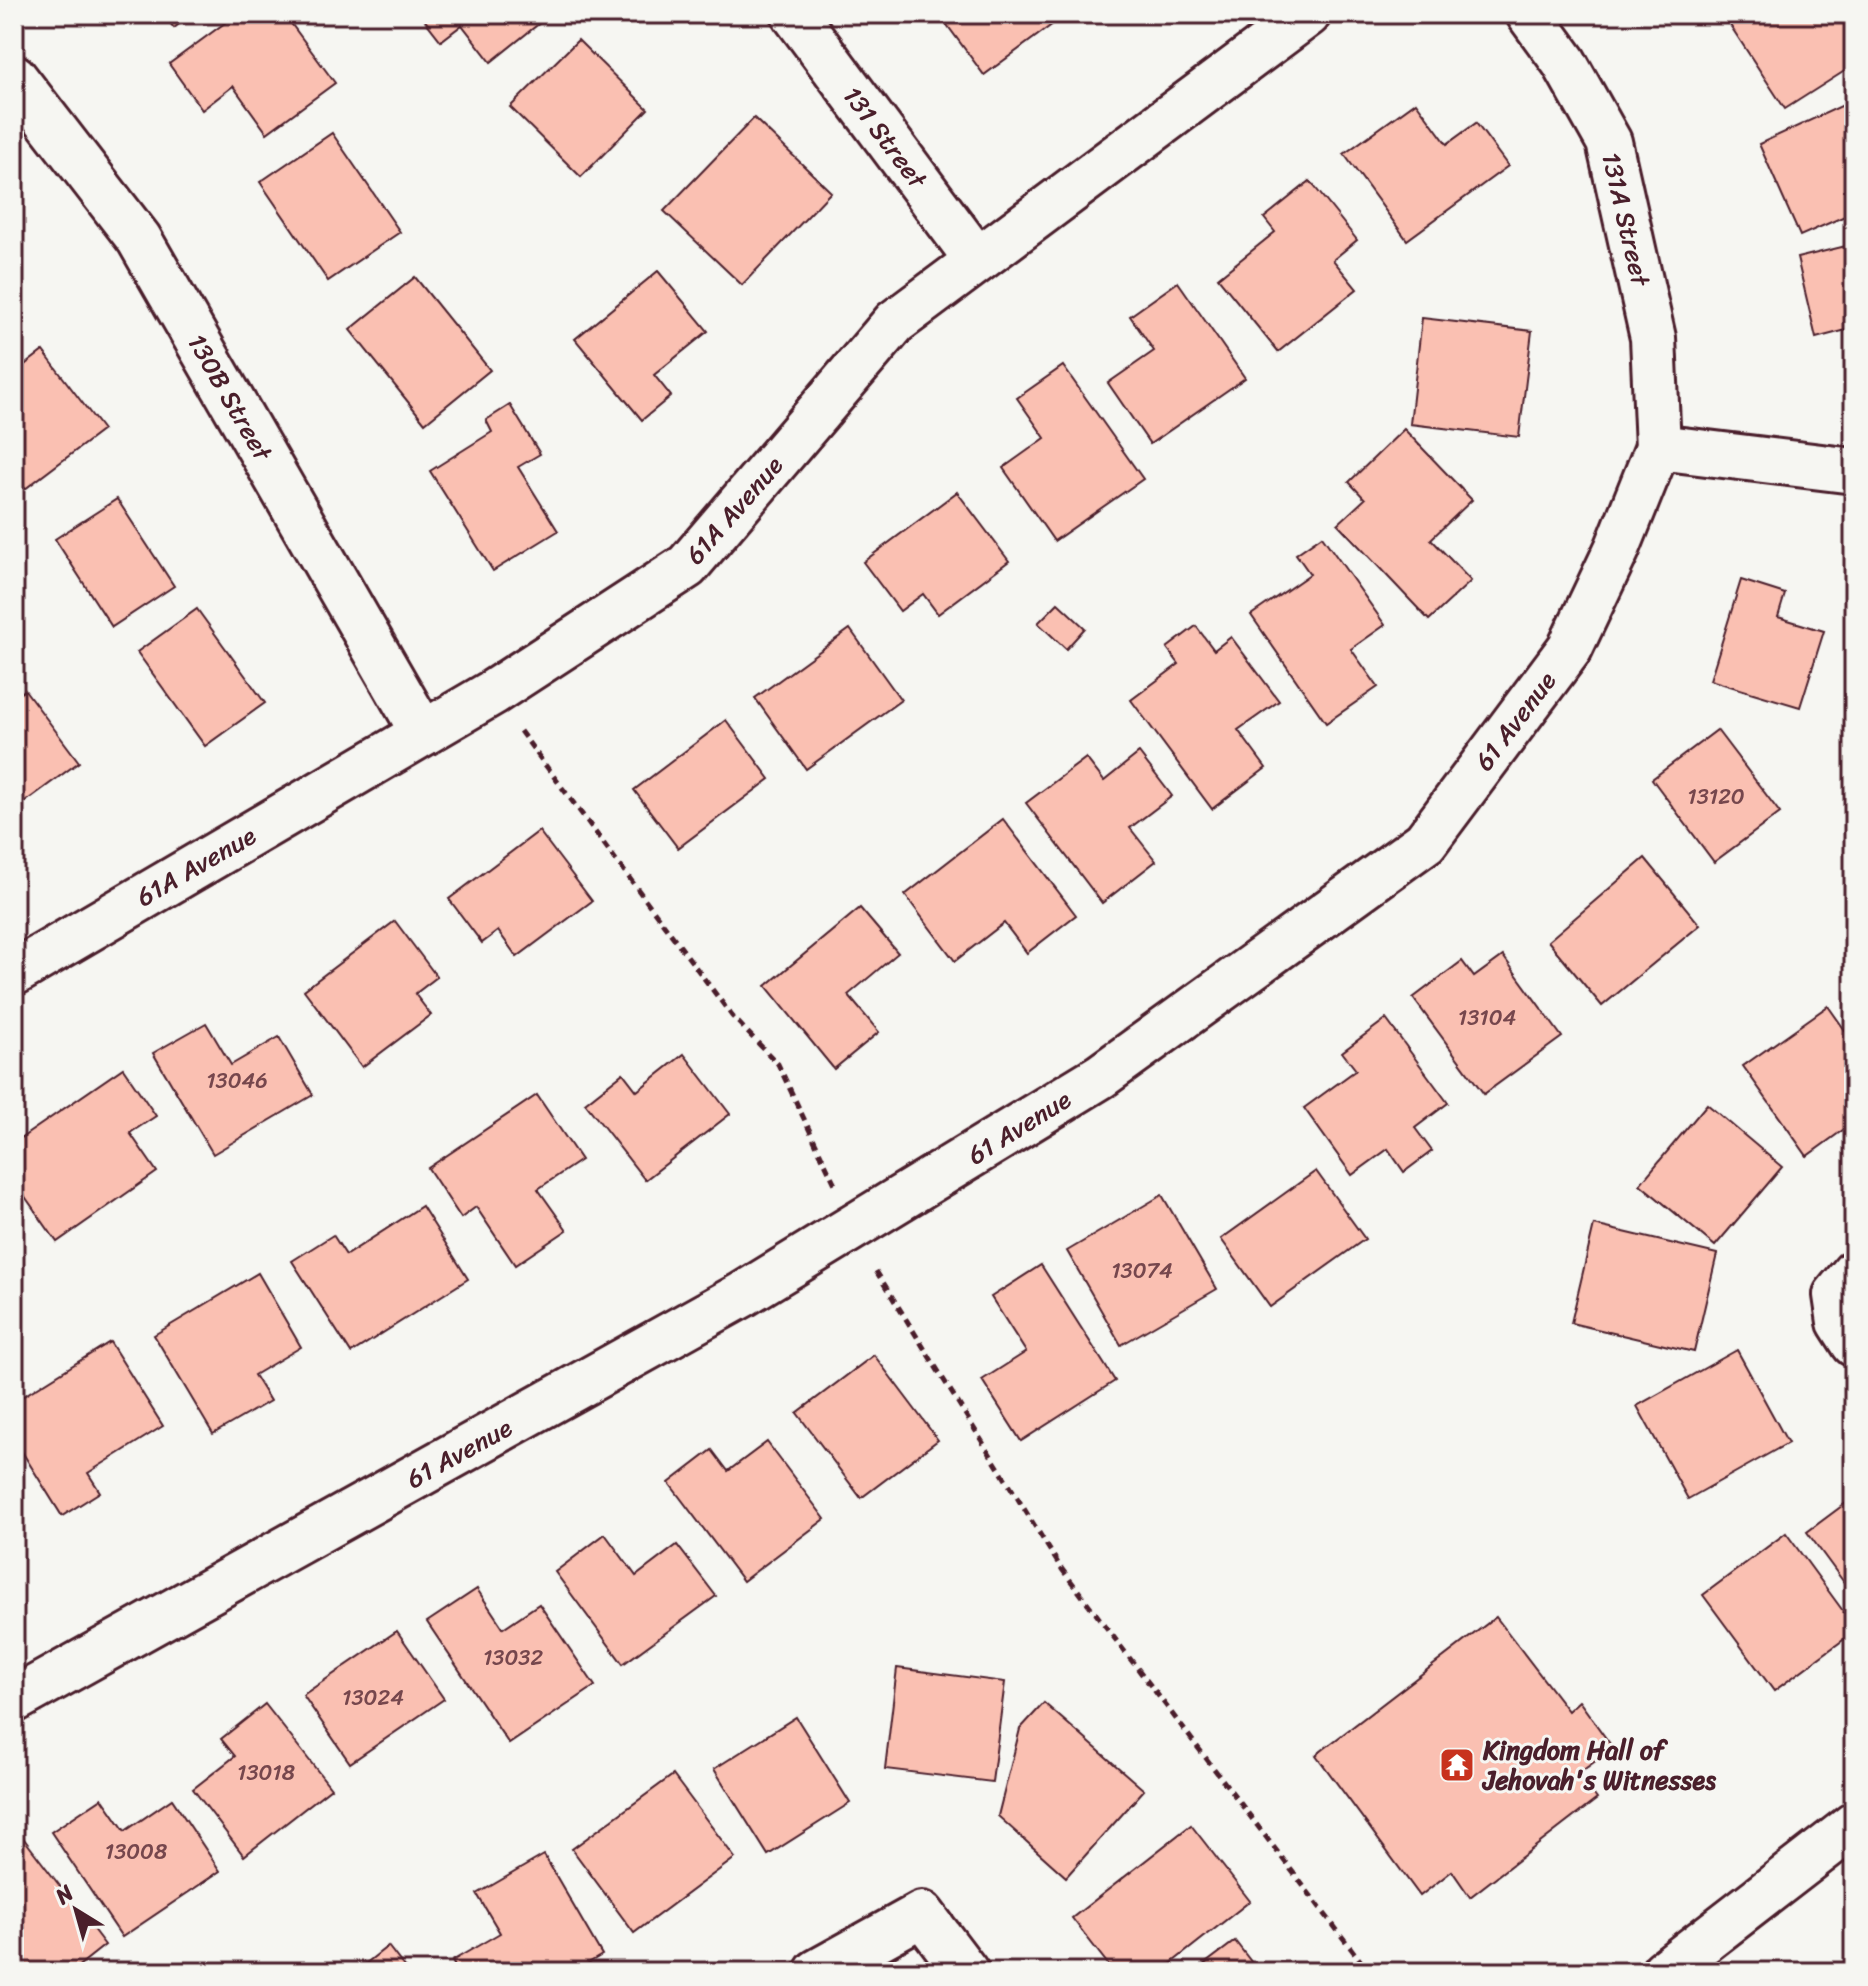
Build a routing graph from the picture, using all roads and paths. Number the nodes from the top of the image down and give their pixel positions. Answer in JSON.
{"nodes":[{"id":1,"x":794,"y":14,"type":"edge"},
{"id":2,"x":1308,"y":14,"type":"edge"},
{"id":3,"x":1529,"y":14,"type":"edge"},
{"id":4,"x":14,"y":77,"type":"edge"},
{"id":5,"x":977,"y":260,"type":"junction"},
{"id":6,"x":1658,"y":447,"type":"junction"},
{"id":7,"x":1854,"y":471,"type":"edge"},
{"id":8,"x":515,"y":724,"type":"dead end"},
{"id":9,"x":423,"y":733,"type":"junction"},
{"id":10,"x":14,"y":973,"type":"edge"},
{"id":11,"x":835,"y":1184,"type":"dead end"},
{"id":12,"x":872,"y":1262,"type":"dead end"},
{"id":13,"x":1854,"y":1273,"type":"edge"},
{"id":14,"x":1854,"y":1344,"type":"edge"},
{"id":15,"x":14,"y":1700,"type":"edge"},
{"id":16,"x":1854,"y":1825,"type":"edge"},
{"id":17,"x":817,"y":1972,"type":"edge"},
{"id":18,"x":966,"y":1972,"type":"edge"},
{"id":19,"x":1369,"y":1972,"type":"edge"},
{"id":20,"x":1664,"y":1972,"type":"edge"}],
"edges":[{"from":1,"to":5,"type":"street","name":"131 Street"},
{"from":2,"to":5,"type":"street","name":"61A Avenue"},
{"from":3,"to":6,"type":"street","name":"131A Street"},
{"from":4,"to":9,"type":"street","name":"130B Street"},
{"from":5,"to":9,"type":"street","name":"61A Avenue"},
{"from":6,"to":7,"type":"street"},
{"from":6,"to":15,"type":"street","name":"61 Avenue"},
{"from":8,"to":11,"type":"path"},
{"from":9,"to":10,"type":"street","name":"61A Avenue"},
{"from":12,"to":19,"type":"path"},
{"from":13,"to":14,"type":"street"},
{"from":16,"to":20,"type":"street"},
{"from":17,"to":18,"type":"street"}]}
